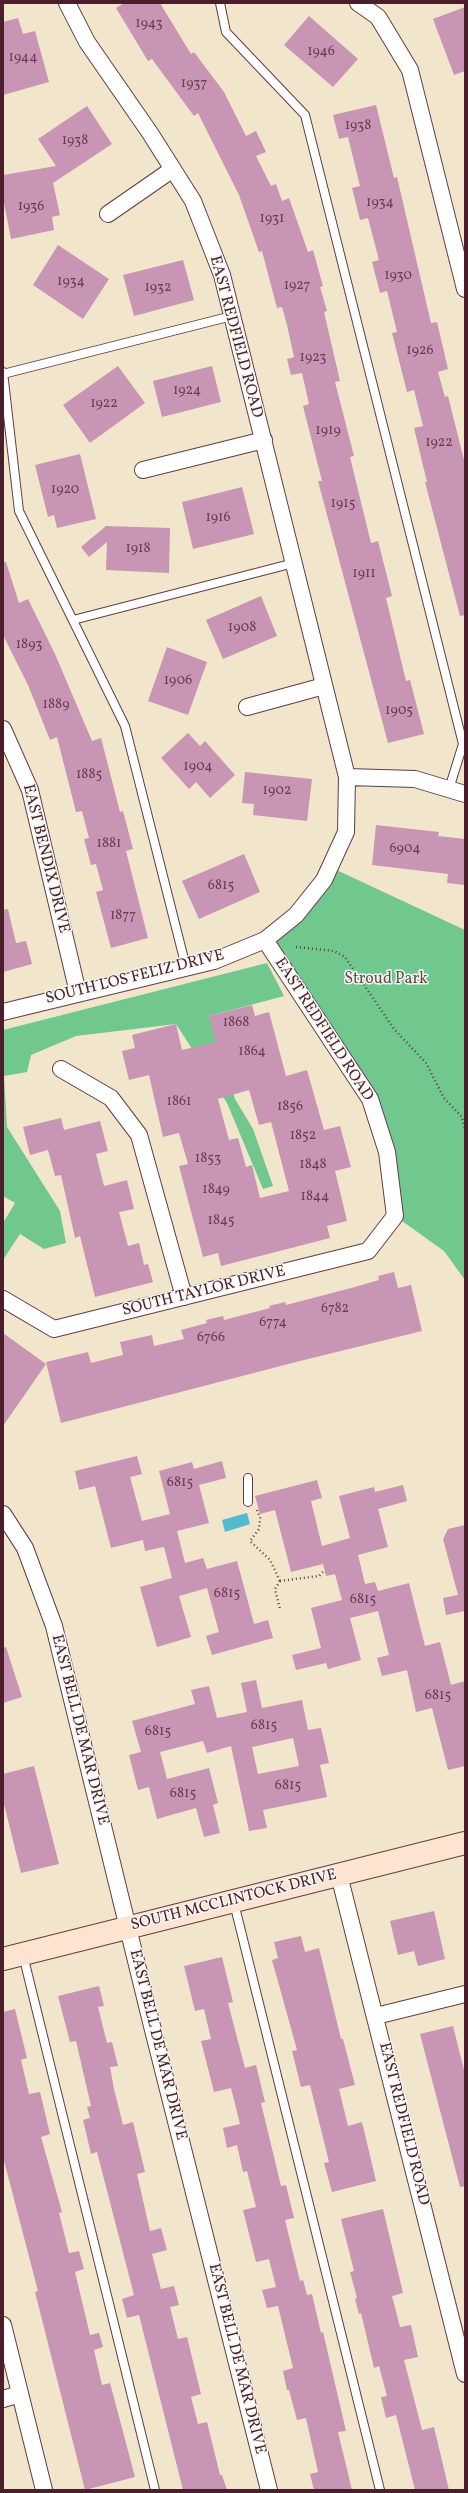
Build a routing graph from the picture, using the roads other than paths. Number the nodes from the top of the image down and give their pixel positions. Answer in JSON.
{"nodes":[{"id":1,"x":67,"y":3,"type":"edge"},
{"id":2,"x":220,"y":3,"type":"edge"},
{"id":3,"x":358,"y":3,"type":"edge"},
{"id":4,"x":173,"y":169,"type":"junction"},
{"id":5,"x":108,"y":214,"type":"dead end"},
{"id":6,"x":465,"y":289,"type":"edge"},
{"id":7,"x":232,"y":316,"type":"junction"},
{"id":8,"x":3,"y":373,"type":"edge"},
{"id":9,"x":264,"y":440,"type":"junction"},
{"id":10,"x":143,"y":470,"type":"dead end"},
{"id":11,"x":294,"y":563,"type":"junction"},
{"id":12,"x":73,"y":620,"type":"junction"},
{"id":13,"x":324,"y":686,"type":"junction"},
{"id":14,"x":247,"y":707,"type":"dead end"},
{"id":15,"x":3,"y":729,"type":"edge"},
{"id":16,"x":347,"y":777,"type":"junction"},
{"id":17,"x":449,"y":789,"type":"junction"},
{"id":18,"x":465,"y":794,"type":"edge"},
{"id":19,"x":264,"y":940,"type":"junction"},
{"id":20,"x":186,"y":967,"type":"junction"},
{"id":21,"x":78,"y":993,"type":"junction"},
{"id":22,"x":3,"y":1012,"type":"edge"},
{"id":23,"x":61,"y":1069,"type":"dead end"},
{"id":24,"x":395,"y":1216,"type":"joint"},
{"id":25,"x":184,"y":1297,"type":"junction"},
{"id":26,"x":3,"y":1299,"type":"edge"},
{"id":27,"x":248,"y":1478,"type":"dead end"},
{"id":28,"x":248,"y":1502,"type":"road end"},
{"id":29,"x":3,"y":1514,"type":"edge"},
{"id":30,"x":465,"y":1843,"type":"edge"},
{"id":31,"x":339,"y":1875,"type":"junction"},
{"id":32,"x":234,"y":1901,"type":"junction"},
{"id":33,"x":127,"y":1928,"type":"junction"},
{"id":34,"x":13,"y":1956,"type":"edge"},
{"id":35,"x":465,"y":1994,"type":"edge"},
{"id":36,"x":376,"y":2016,"type":"junction"},
{"id":37,"x":3,"y":2325,"type":"edge"},
{"id":38,"x":465,"y":2374,"type":"edge"},
{"id":39,"x":20,"y":2394,"type":"junction"},
{"id":40,"x":3,"y":2398,"type":"edge"},
{"id":41,"x":44,"y":2490,"type":"edge"},
{"id":42,"x":155,"y":2490,"type":"edge"},
{"id":43,"x":269,"y":2490,"type":"edge"},
{"id":44,"x":380,"y":2490,"type":"edge"}],
"edges":[{"from":1,"to":4,"type":"street","name":"EAST REDFIELD ROAD"},
{"from":2,"to":17,"type":"lane"},
{"from":3,"to":6,"type":"street"},
{"from":4,"to":5,"type":"street"},
{"from":4,"to":7,"type":"street","name":"EAST REDFIELD ROAD"},
{"from":7,"to":8,"type":"lane"},
{"from":7,"to":9,"type":"street","name":"EAST REDFIELD ROAD"},
{"from":8,"to":12,"type":"lane"},
{"from":9,"to":10,"type":"street","name":"EAST REDFIELD ROAD"},
{"from":9,"to":11,"type":"street","name":"EAST REDFIELD ROAD"},
{"from":11,"to":12,"type":"lane"},
{"from":11,"to":13,"type":"street","name":"EAST REDFIELD ROAD"},
{"from":12,"to":20,"type":"lane"},
{"from":13,"to":14,"type":"street"},
{"from":13,"to":16,"type":"street","name":"EAST REDFIELD ROAD"},
{"from":15,"to":21,"type":"street","name":"EAST BENDIX DRIVE"},
{"from":16,"to":17,"type":"street"},
{"from":16,"to":19,"type":"street","name":"SOUTH LOS FELIZ DRIVE"},
{"from":17,"to":18,"type":"street"},
{"from":19,"to":20,"type":"street","name":"SOUTH LOS FELIZ DRIVE"},
{"from":19,"to":24,"type":"street","name":"EAST REDFIELD ROAD"},
{"from":20,"to":21,"type":"street","name":"SOUTH LOS FELIZ DRIVE"},
{"from":21,"to":22,"type":"street","name":"SOUTH LOS FELIZ DRIVE"},
{"from":23,"to":25,"type":"street"},
{"from":24,"to":25,"type":"street","name":"SOUTH TAYLOR DRIVE"},
{"from":25,"to":26,"type":"street","name":"SOUTH TAYLOR DRIVE"},
{"from":27,"to":28,"type":"lane"},
{"from":29,"to":33,"type":"street","name":"EAST BELL DE MAR DRIVE"},
{"from":30,"to":31,"type":"main road","name":"SOUTH MCCLINTOCK DRIVE"},
{"from":31,"to":32,"type":"main road","name":"SOUTH MCCLINTOCK DRIVE"},
{"from":31,"to":36,"type":"street","name":"EAST REDFIELD ROAD"},
{"from":32,"to":33,"type":"main road","name":"SOUTH MCCLINTOCK DRIVE"},
{"from":32,"to":44,"type":"lane"},
{"from":33,"to":34,"type":"main road","name":"SOUTH MCCLINTOCK DRIVE"},
{"from":33,"to":43,"type":"street","name":"EAST BELL DE MAR DRIVE"},
{"from":34,"to":42,"type":"lane"},
{"from":35,"to":36,"type":"street"},
{"from":36,"to":38,"type":"street","name":"EAST REDFIELD ROAD"},
{"from":37,"to":39,"type":"street"},
{"from":39,"to":40,"type":"street"},
{"from":39,"to":41,"type":"street"}]}
